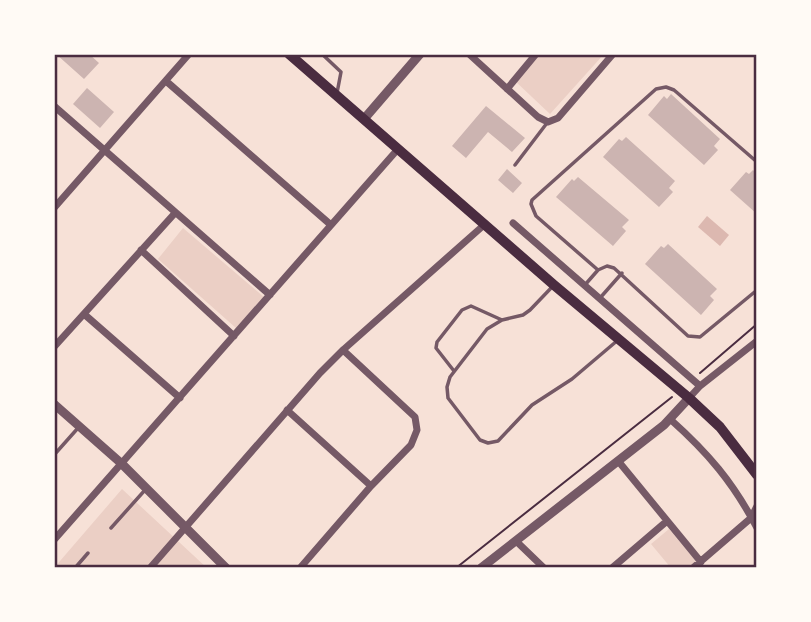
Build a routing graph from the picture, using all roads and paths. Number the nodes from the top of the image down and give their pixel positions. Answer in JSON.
{"nodes":[{"id":1,"x":189,"y":54,"type":"edge"},
{"id":2,"x":289,"y":54,"type":"edge"},
{"id":3,"x":322,"y":54,"type":"edge"},
{"id":4,"x":420,"y":54,"type":"edge"},
{"id":5,"x":468,"y":54,"type":"edge"},
{"id":6,"x":536,"y":54,"type":"edge"},
{"id":7,"x":613,"y":54,"type":"edge"},
{"id":8,"x":166,"y":81,"type":"junction"},
{"id":9,"x":507,"y":89,"type":"junction"},
{"id":10,"x":337,"y":95,"type":"junction"},
{"id":11,"x":54,"y":106,"type":"edge"},
{"id":12,"x":364,"y":119,"type":"junction"},
{"id":13,"x":548,"y":122,"type":"junction"},
{"id":14,"x":398,"y":149,"type":"junction"},
{"id":15,"x":105,"y":151,"type":"junction"},
{"id":16,"x":757,"y":162,"type":"edge"},
{"id":17,"x":515,"y":165,"type":"dead end"},
{"id":18,"x":54,"y":208,"type":"edge"},
{"id":19,"x":175,"y":213,"type":"junction"},
{"id":20,"x":513,"y":223,"type":"dead end"},
{"id":21,"x":331,"y":225,"type":"junction"},
{"id":22,"x":484,"y":225,"type":"junction"},
{"id":23,"x":141,"y":250,"type":"junction"},
{"id":24,"x":598,"y":270,"type":"junction"},
{"id":25,"x":622,"y":273,"type":"junction"},
{"id":26,"x":554,"y":285,"type":"junction"},
{"id":27,"x":584,"y":286,"type":"junction"},
{"id":28,"x":757,"y":290,"type":"edge"},
{"id":29,"x":270,"y":295,"type":"junction"},
{"id":30,"x":599,"y":299,"type":"junction"},
{"id":31,"x":573,"y":300,"type":"junction"},
{"id":32,"x":588,"y":313,"type":"junction"},
{"id":33,"x":84,"y":314,"type":"junction"},
{"id":34,"x":502,"y":320,"type":"junction"},
{"id":35,"x":757,"y":324,"type":"edge"},
{"id":36,"x":234,"y":336,"type":"junction"},
{"id":37,"x":618,"y":339,"type":"junction"},
{"id":38,"x":757,"y":341,"type":"edge"},
{"id":39,"x":54,"y":347,"type":"edge"},
{"id":40,"x":343,"y":350,"type":"junction"},
{"id":41,"x":454,"y":372,"type":"junction"},
{"id":42,"x":693,"y":380,"type":"junction"},
{"id":43,"x":700,"y":386,"type":"junction"},
{"id":44,"x":684,"y":395,"type":"junction"},
{"id":45,"x":180,"y":398,"type":"junction"},
{"id":46,"x":54,"y":404,"type":"edge"},
{"id":47,"x":287,"y":410,"type":"junction"},
{"id":48,"x":670,"y":419,"type":"junction"},
{"id":49,"x":79,"y":426,"type":"junction"},
{"id":50,"x":54,"y":456,"type":"edge"},
{"id":51,"x":619,"y":462,"type":"junction"},
{"id":52,"x":122,"y":464,"type":"junction"},
{"id":53,"x":757,"y":475,"type":"edge"},
{"id":54,"x":371,"y":486,"type":"junction"},
{"id":55,"x":146,"y":488,"type":"junction"},
{"id":56,"x":757,"y":506,"type":"edge"},
{"id":57,"x":751,"y":518,"type":"junction"},
{"id":58,"x":667,"y":521,"type":"junction"},
{"id":59,"x":111,"y":528,"type":"dead end"},
{"id":60,"x":184,"y":528,"type":"junction"},
{"id":61,"x":757,"y":528,"type":"edge"},
{"id":62,"x":54,"y":540,"type":"edge"},
{"id":63,"x":516,"y":541,"type":"junction"},
{"id":64,"x":88,"y":553,"type":"dead end"},
{"id":65,"x":701,"y":562,"type":"junction"},
{"id":66,"x":75,"y":568,"type":"edge"},
{"id":67,"x":150,"y":568,"type":"edge"},
{"id":68,"x":226,"y":568,"type":"edge"},
{"id":69,"x":300,"y":568,"type":"edge"},
{"id":70,"x":456,"y":568,"type":"edge"},
{"id":71,"x":481,"y":568,"type":"edge"},
{"id":72,"x":544,"y":568,"type":"edge"},
{"id":73,"x":611,"y":568,"type":"edge"},
{"id":74,"x":693,"y":568,"type":"edge"}],
"edges":[{"from":1,"to":8,"type":"street"},
{"from":2,"to":10,"type":"main road"},
{"from":3,"to":10,"type":"lane"},
{"from":4,"to":12,"type":"street"},
{"from":5,"to":9,"type":"street"},
{"from":6,"to":9,"type":"street"},
{"from":7,"to":13,"type":"street"},
{"from":8,"to":15,"type":"street"},
{"from":8,"to":21,"type":"street"},
{"from":9,"to":13,"type":"street"},
{"from":10,"to":12,"type":"main road"},
{"from":11,"to":15,"type":"street"},
{"from":12,"to":14,"type":"main road"},
{"from":13,"to":17,"type":"lane"},
{"from":14,"to":21,"type":"street"},
{"from":14,"to":22,"type":"main road"},
{"from":15,"to":18,"type":"street"},
{"from":15,"to":19,"type":"street"},
{"from":16,"to":24,"type":"lane"},
{"from":19,"to":23,"type":"street"},
{"from":19,"to":29,"type":"street"},
{"from":20,"to":27,"type":"street"},
{"from":21,"to":29,"type":"street"},
{"from":22,"to":26,"type":"main road"},
{"from":22,"to":40,"type":"street"},
{"from":23,"to":33,"type":"street"},
{"from":23,"to":36,"type":"street"},
{"from":24,"to":25,"type":"lane"},
{"from":24,"to":27,"type":"lane"},
{"from":25,"to":28,"type":"lane"},
{"from":25,"to":30,"type":"lane"},
{"from":26,"to":31,"type":"main road"},
{"from":26,"to":34,"type":"lane"},
{"from":27,"to":30,"type":"street"},
{"from":27,"to":31,"type":"street"},
{"from":29,"to":36,"type":"street"},
{"from":30,"to":32,"type":"street"},
{"from":30,"to":42,"type":"street"},
{"from":31,"to":32,"type":"main road"},
{"from":32,"to":37,"type":"main road"},
{"from":33,"to":39,"type":"street"},
{"from":33,"to":45,"type":"street"},
{"from":34,"to":41,"type":"lane"},
{"from":34,"to":41,"type":"lane"},
{"from":35,"to":42,"type":"path"},
{"from":36,"to":45,"type":"street"},
{"from":37,"to":41,"type":"lane"},
{"from":37,"to":44,"type":"main road"},
{"from":38,"to":43,"type":"street"},
{"from":40,"to":47,"type":"street"},
{"from":40,"to":54,"type":"street"},
{"from":42,"to":43,"type":"street"},
{"from":43,"to":44,"type":"street"},
{"from":44,"to":48,"type":"street"},
{"from":44,"to":53,"type":"main road"},
{"from":44,"to":70,"type":"path"},
{"from":45,"to":52,"type":"street"},
{"from":46,"to":49,"type":"street"},
{"from":47,"to":54,"type":"street"},
{"from":47,"to":60,"type":"street"},
{"from":48,"to":51,"type":"street"},
{"from":48,"to":57,"type":"street"},
{"from":49,"to":50,"type":"lane"},
{"from":49,"to":52,"type":"street"},
{"from":51,"to":58,"type":"street"},
{"from":51,"to":63,"type":"street"},
{"from":52,"to":55,"type":"street"},
{"from":52,"to":62,"type":"street"},
{"from":54,"to":69,"type":"street"},
{"from":55,"to":59,"type":"lane"},
{"from":55,"to":60,"type":"street"},
{"from":56,"to":57,"type":"street"},
{"from":57,"to":61,"type":"street"},
{"from":57,"to":65,"type":"street"},
{"from":58,"to":65,"type":"street"},
{"from":58,"to":73,"type":"street"},
{"from":60,"to":67,"type":"street"},
{"from":60,"to":68,"type":"street"},
{"from":63,"to":71,"type":"street"},
{"from":63,"to":72,"type":"street"},
{"from":64,"to":66,"type":"lane"},
{"from":65,"to":74,"type":"street"}]}
